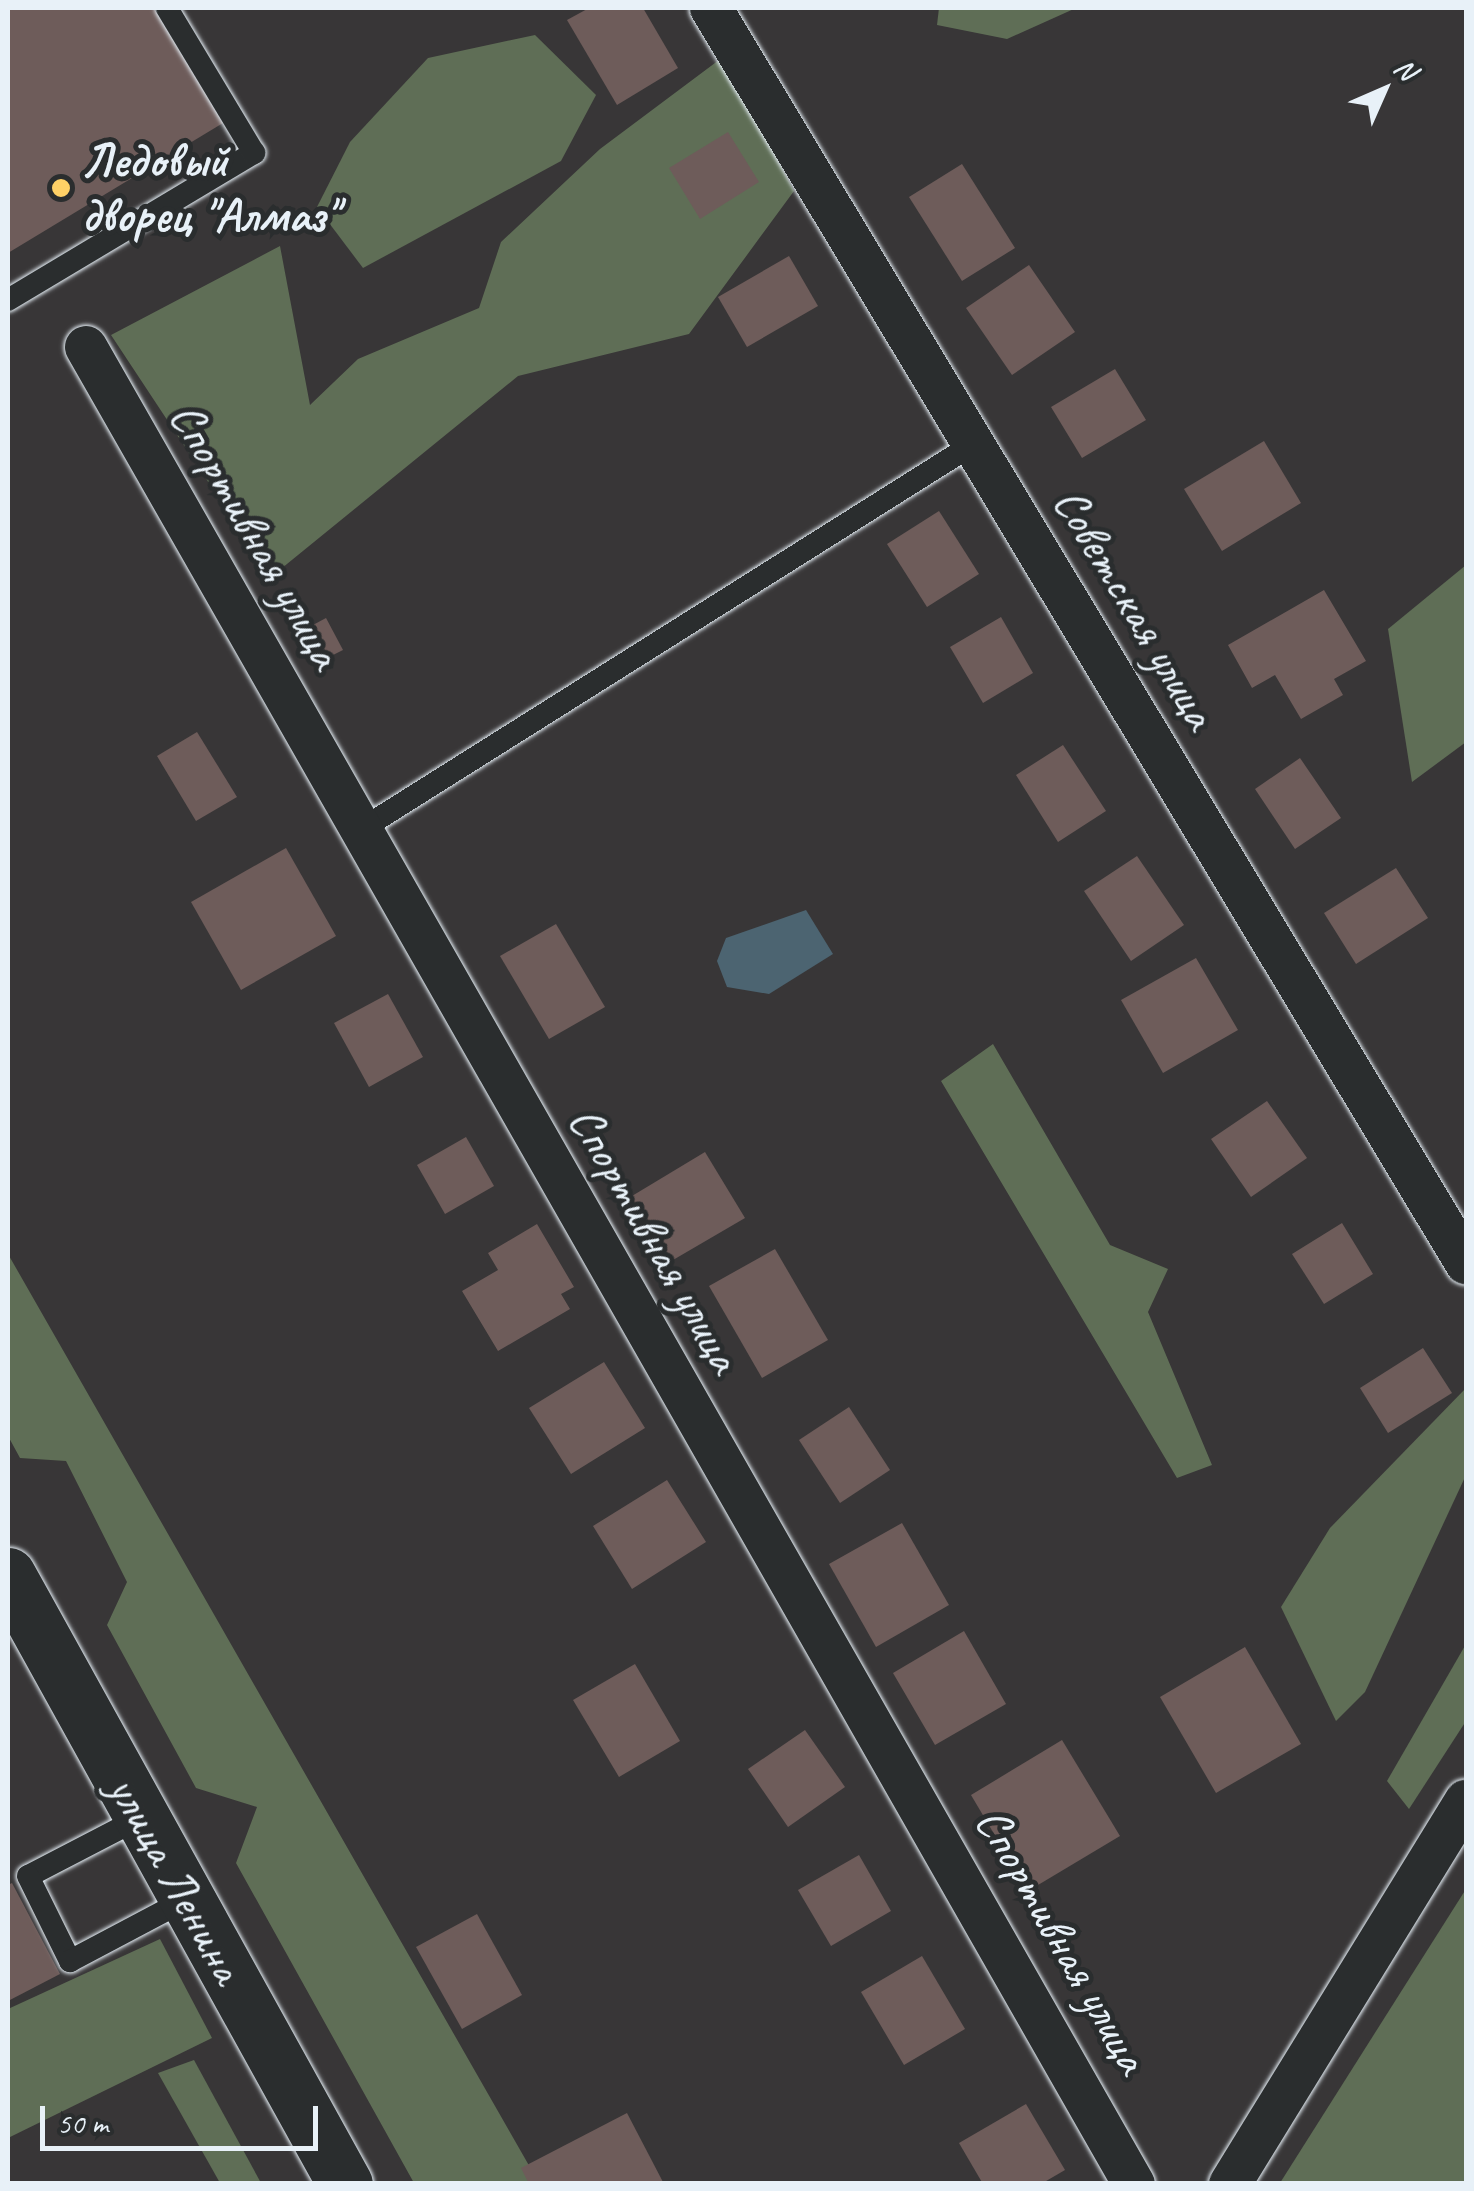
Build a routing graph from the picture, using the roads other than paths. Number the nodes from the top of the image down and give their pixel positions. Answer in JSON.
{"nodes":[{"id":1,"x":167,"y":8,"type":"edge"},
{"id":2,"x":711,"y":8,"type":"edge"},
{"id":3,"x":8,"y":300,"type":"edge"},
{"id":4,"x":86,"y":347,"type":"dead end"},
{"id":5,"x":976,"y":443,"type":"junction"},
{"id":6,"x":365,"y":826,"type":"junction"},
{"id":7,"x":1466,"y":1263,"type":"edge"},
{"id":8,"x":8,"y":1575,"type":"edge"},
{"id":9,"x":1466,"y":1801,"type":"edge"},
{"id":10,"x":142,"y":1817,"type":"junction"},
{"id":11,"x":188,"y":1900,"type":"junction"},
{"id":12,"x":345,"y":2184,"type":"edge"},
{"id":13,"x":1134,"y":2184,"type":"edge"},
{"id":14,"x":1230,"y":2184,"type":"edge"}],
"edges":[{"from":1,"to":3,"type":"lane"},
{"from":2,"to":5,"type":"street","name":"Советская улица"},
{"from":4,"to":6,"type":"street","name":"Спортивная улица"},
{"from":5,"to":6,"type":"lane"},
{"from":5,"to":7,"type":"street","name":"Советская улица"},
{"from":6,"to":13,"type":"street","name":"Спортивная улица"},
{"from":8,"to":10,"type":"street","name":"улица Ленина"},
{"from":9,"to":14,"type":"street"},
{"from":10,"to":11,"type":"street","name":"улица Ленина"},
{"from":10,"to":11,"type":"lane"},
{"from":11,"to":12,"type":"street","name":"улица Ленина"}]}
